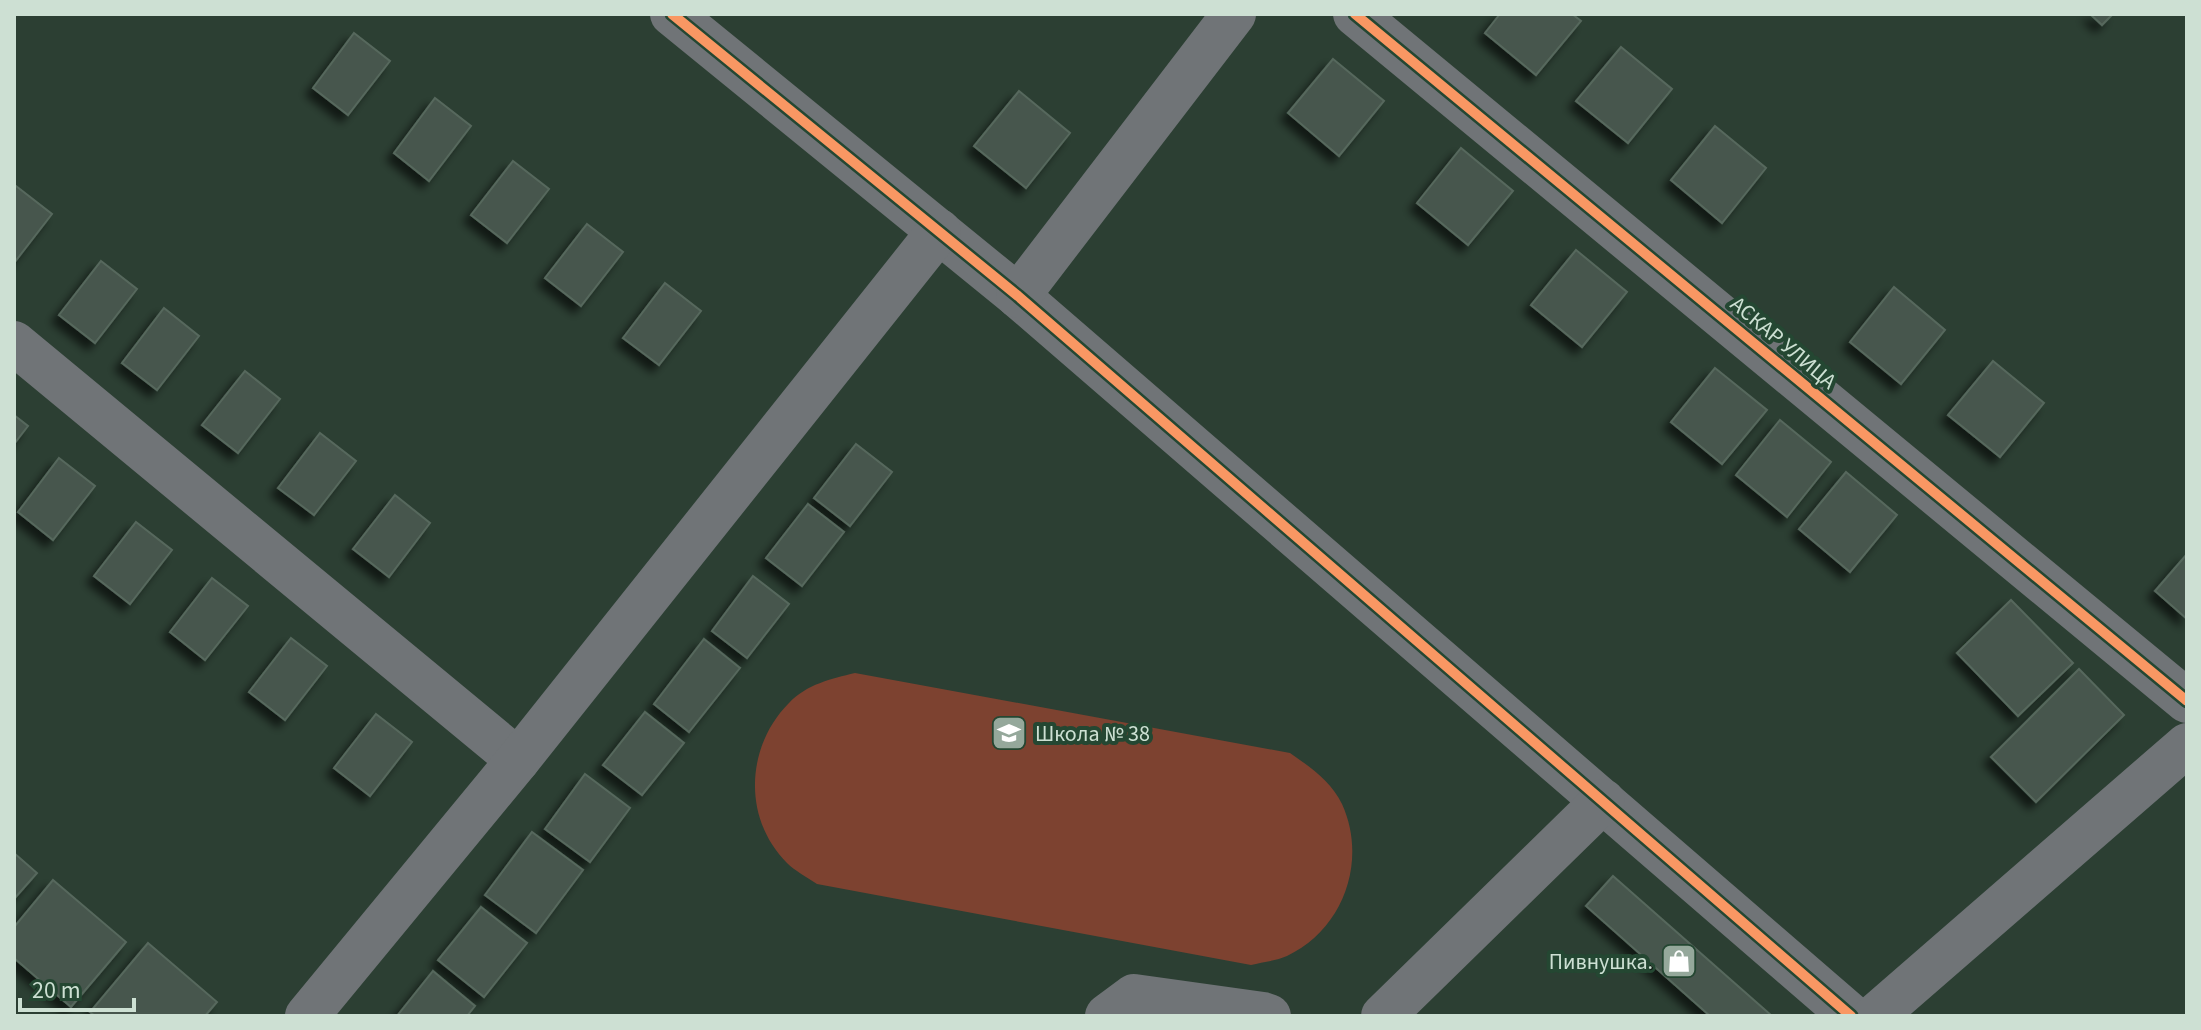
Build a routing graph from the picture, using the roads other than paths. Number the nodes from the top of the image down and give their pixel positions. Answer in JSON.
{"nodes":[{"id":1,"x":672,"y":14,"type":"edge"},
{"id":2,"x":1234,"y":14,"type":"edge"},
{"id":3,"x":1355,"y":14,"type":"edge"},
{"id":4,"x":939,"y":231,"type":"junction"},
{"id":5,"x":1018,"y":296,"type":"junction"},
{"id":6,"x":14,"y":343,"type":"edge"},
{"id":7,"x":2187,"y":701,"type":"edge"},
{"id":8,"x":2187,"y":745,"type":"edge"},
{"id":9,"x":518,"y":760,"type":"junction"},
{"id":10,"x":1603,"y":801,"type":"junction"},
{"id":11,"x":307,"y":1016,"type":"edge"},
{"id":12,"x":1107,"y":1016,"type":"edge"},
{"id":13,"x":1269,"y":1016,"type":"edge"},
{"id":14,"x":1383,"y":1016,"type":"edge"},
{"id":15,"x":1851,"y":1016,"type":"edge"},
{"id":16,"x":1875,"y":1016,"type":"edge"}],
"edges":[{"from":1,"to":4,"type":"street"},
{"from":2,"to":5,"type":"street"},
{"from":3,"to":7,"type":"street","name":"АСКАР УЛИЦА"},
{"from":4,"to":5,"type":"street"},
{"from":4,"to":9,"type":"street"},
{"from":5,"to":10,"type":"street"},
{"from":6,"to":9,"type":"street"},
{"from":8,"to":16,"type":"street"},
{"from":9,"to":11,"type":"street"},
{"from":10,"to":14,"type":"street"},
{"from":10,"to":15,"type":"street"},
{"from":12,"to":13,"type":"street"}]}
